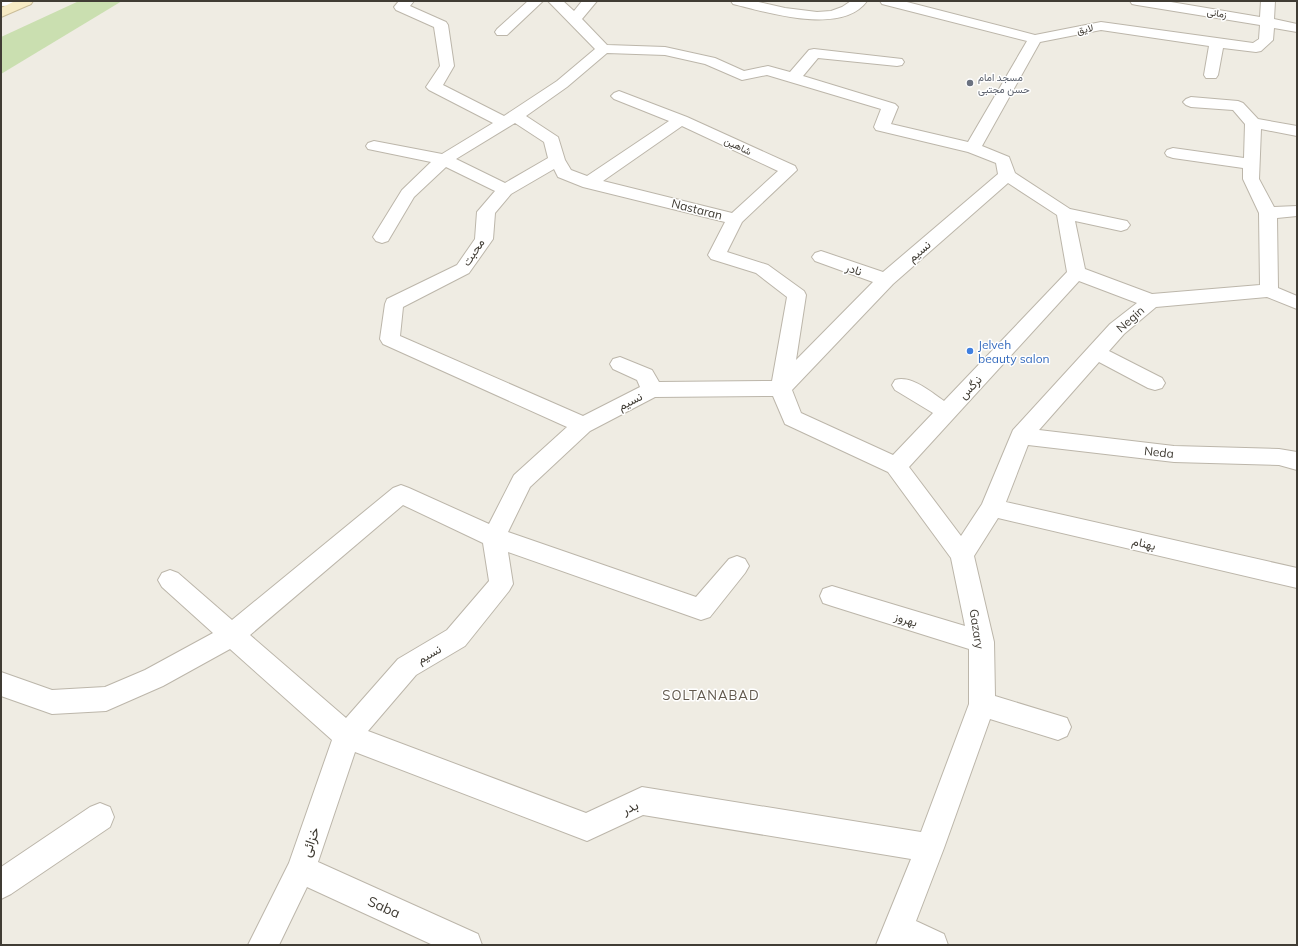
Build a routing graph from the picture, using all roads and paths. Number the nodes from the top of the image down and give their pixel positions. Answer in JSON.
{"nodes":[{"id":1,"x":25,"y":1,"type":"edge"},
{"id":2,"x":407,"y":1,"type":"edge"},
{"id":3,"x":536,"y":1,"type":"edge"},
{"id":4,"x":555,"y":1,"type":"edge"},
{"id":5,"x":590,"y":1,"type":"edge"},
{"id":6,"x":738,"y":1,"type":"edge"},
{"id":7,"x":860,"y":1,"type":"edge"},
{"id":8,"x":887,"y":1,"type":"edge"},
{"id":9,"x":944,"y":1,"type":"edge"},
{"id":10,"x":1136,"y":1,"type":"edge"},
{"id":11,"x":1268,"y":1,"type":"edge"},
{"id":12,"x":1,"y":2,"type":"edge"},
{"id":13,"x":921,"y":11,"type":"junction"},
{"id":14,"x":1,"y":13,"type":"edge"},
{"id":15,"x":575,"y":19,"type":"junction"},
{"id":16,"x":1268,"y":23,"type":"junction"},
{"id":17,"x":1297,"y":28,"type":"edge"},
{"id":18,"x":502,"y":32,"type":"dead end"},
{"id":19,"x":1035,"y":39,"type":"junction"},
{"id":20,"x":1217,"y":44,"type":"junction"},
{"id":21,"x":603,"y":49,"type":"junction"},
{"id":22,"x":897,"y":62,"type":"dead end"},
{"id":23,"x":1211,"y":75,"type":"dead end"},
{"id":24,"x":793,"y":78,"type":"junction"},
{"id":25,"x":619,"y":96,"type":"dead end"},
{"id":26,"x":1190,"y":102,"type":"dead end"},
{"id":27,"x":510,"y":119,"type":"junction"},
{"id":28,"x":680,"y":120,"type":"junction"},
{"id":29,"x":1253,"y":123,"type":"junction"},
{"id":30,"x":1297,"y":131,"type":"edge"},
{"id":31,"x":374,"y":146,"type":"dead end"},
{"id":32,"x":973,"y":148,"type":"junction"},
{"id":33,"x":1173,"y":153,"type":"dead end"},
{"id":34,"x":445,"y":160,"type":"junction"},
{"id":35,"x":556,"y":160,"type":"junction"},
{"id":36,"x":1251,"y":164,"type":"junction"},
{"id":37,"x":1005,"y":168,"type":"junction"},
{"id":38,"x":589,"y":183,"type":"junction"},
{"id":39,"x":505,"y":190,"type":"junction"},
{"id":40,"x":1297,"y":211,"type":"edge"},
{"id":41,"x":1065,"y":213,"type":"junction"},
{"id":42,"x":1268,"y":213,"type":"junction"},
{"id":43,"x":735,"y":219,"type":"junction"},
{"id":44,"x":1121,"y":225,"type":"dead end"},
{"id":45,"x":382,"y":237,"type":"dead end"},
{"id":46,"x":821,"y":257,"type":"dead end"},
{"id":47,"x":1076,"y":273,"type":"junction"},
{"id":48,"x":886,"y":280,"type":"junction"},
{"id":49,"x":1269,"y":291,"type":"junction"},
{"id":50,"x":1151,"y":301,"type":"junction"},
{"id":51,"x":1297,"y":303,"type":"edge"},
{"id":52,"x":1097,"y":353,"type":"junction"},
{"id":53,"x":620,"y":364,"type":"dead end"},
{"id":54,"x":1155,"y":383,"type":"dead end"},
{"id":55,"x":902,"y":385,"type":"dead end"},
{"id":56,"x":781,"y":388,"type":"junction"},
{"id":57,"x":652,"y":390,"type":"junction"},
{"id":58,"x":946,"y":412,"type":"junction"},
{"id":59,"x":583,"y":425,"type":"junction"},
{"id":60,"x":1021,"y":436,"type":"junction"},
{"id":61,"x":1297,"y":461,"type":"edge"},
{"id":62,"x":896,"y":466,"type":"junction"},
{"id":63,"x":992,"y":508,"type":"junction"},
{"id":64,"x":494,"y":537,"type":"junction"},
{"id":65,"x":962,"y":555,"type":"junction"},
{"id":66,"x":737,"y":566,"type":"dead end"},
{"id":67,"x":1297,"y":578,"type":"edge"},
{"id":68,"x":170,"y":580,"type":"dead end"},
{"id":69,"x":832,"y":596,"type":"dead end"},
{"id":70,"x":232,"y":635,"type":"junction"},
{"id":71,"x":981,"y":642,"type":"junction"},
{"id":72,"x":1,"y":684,"type":"edge"},
{"id":73,"x":982,"y":704,"type":"junction"},
{"id":74,"x":1058,"y":727,"type":"dead end"},
{"id":75,"x":347,"y":736,"type":"junction"},
{"id":76,"x":100,"y":817,"type":"dead end"},
{"id":77,"x":930,"y":848,"type":"junction"},
{"id":78,"x":301,"y":869,"type":"junction"},
{"id":79,"x":1,"y":884,"type":"edge"},
{"id":80,"x":894,"y":936,"type":"edge"},
{"id":81,"x":263,"y":945,"type":"edge"},
{"id":82,"x":467,"y":945,"type":"edge"},
{"id":83,"x":933,"y":945,"type":"edge"}],
"edges":[{"from":1,"to":12,"type":"street"},
{"from":1,"to":14,"type":"main road"},
{"from":2,"to":27,"type":"street","name":"Nastaran"},
{"from":3,"to":18,"type":"street"},
{"from":4,"to":15,"type":"street"},
{"from":5,"to":15,"type":"street"},
{"from":6,"to":7,"type":"street"},
{"from":8,"to":13,"type":"street","name":"لایق"},
{"from":9,"to":13,"type":"street"},
{"from":10,"to":16,"type":"street","name":"زمانی"},
{"from":11,"to":16,"type":"street","name":"لایق"},
{"from":13,"to":19,"type":"street","name":"لایق"},
{"from":15,"to":21,"type":"street"},
{"from":16,"to":17,"type":"street","name":"زمانی"},
{"from":16,"to":20,"type":"street","name":"لایق"},
{"from":19,"to":20,"type":"street","name":"لایق"},
{"from":19,"to":32,"type":"street"},
{"from":20,"to":23,"type":"street"},
{"from":21,"to":24,"type":"street"},
{"from":21,"to":27,"type":"street"},
{"from":22,"to":24,"type":"street"},
{"from":24,"to":32,"type":"street"},
{"from":25,"to":28,"type":"street","name":"شاهین"},
{"from":26,"to":29,"type":"street"},
{"from":27,"to":34,"type":"street"},
{"from":27,"to":35,"type":"street","name":"Nastaran"},
{"from":28,"to":38,"type":"street"},
{"from":28,"to":43,"type":"street","name":"شاهین"},
{"from":29,"to":30,"type":"street"},
{"from":29,"to":36,"type":"street"},
{"from":31,"to":34,"type":"street"},
{"from":32,"to":37,"type":"street"},
{"from":33,"to":36,"type":"street"},
{"from":34,"to":39,"type":"street"},
{"from":34,"to":45,"type":"street"},
{"from":35,"to":38,"type":"street","name":"Nastaran"},
{"from":35,"to":39,"type":"street","name":"محبت"},
{"from":36,"to":42,"type":"street"},
{"from":37,"to":41,"type":"street"},
{"from":37,"to":48,"type":"street","name":"نسیم"},
{"from":38,"to":43,"type":"street","name":"Nastaran"},
{"from":39,"to":59,"type":"street","name":"محبت"},
{"from":40,"to":42,"type":"street"},
{"from":41,"to":44,"type":"street"},
{"from":41,"to":47,"type":"street"},
{"from":42,"to":49,"type":"street"},
{"from":43,"to":56,"type":"street","name":"Nastaran"},
{"from":46,"to":48,"type":"street","name":"نادر"},
{"from":47,"to":50,"type":"street"},
{"from":47,"to":58,"type":"street","name":"نرگس"},
{"from":48,"to":56,"type":"street","name":"نسیم"},
{"from":49,"to":50,"type":"street","name":"Negin"},
{"from":49,"to":51,"type":"street"},
{"from":50,"to":52,"type":"street","name":"Negin"},
{"from":52,"to":54,"type":"street"},
{"from":52,"to":60,"type":"street","name":"Negin"},
{"from":53,"to":57,"type":"street"},
{"from":55,"to":58,"type":"street"},
{"from":56,"to":57,"type":"street","name":"نسیم"},
{"from":56,"to":62,"type":"street","name":"Gazary"},
{"from":57,"to":59,"type":"street","name":"نسیم"},
{"from":58,"to":62,"type":"street","name":"نرگس"},
{"from":59,"to":64,"type":"street","name":"نسیم"},
{"from":60,"to":61,"type":"street","name":"Neda"},
{"from":60,"to":63,"type":"street","name":"Negin"},
{"from":62,"to":65,"type":"street","name":"Gazary"},
{"from":63,"to":65,"type":"street","name":"Negin"},
{"from":63,"to":67,"type":"street","name":"بهنام"},
{"from":64,"to":66,"type":"street"},
{"from":64,"to":70,"type":"street"},
{"from":64,"to":75,"type":"street","name":"نسیم"},
{"from":65,"to":71,"type":"street","name":"Gazary"},
{"from":68,"to":70,"type":"street"},
{"from":69,"to":71,"type":"street","name":"بهروز"},
{"from":70,"to":72,"type":"street"},
{"from":70,"to":75,"type":"street"},
{"from":71,"to":73,"type":"street","name":"Gazary"},
{"from":73,"to":74,"type":"street"},
{"from":73,"to":77,"type":"street","name":"Gazary"},
{"from":75,"to":77,"type":"street","name":"بدر"},
{"from":75,"to":78,"type":"street","name":"خزائی"},
{"from":76,"to":79,"type":"street"},
{"from":77,"to":80,"type":"street","name":"Gazary"},
{"from":78,"to":81,"type":"street","name":"خزائی"},
{"from":78,"to":82,"type":"street","name":"Saba"},
{"from":80,"to":83,"type":"street"}]}
